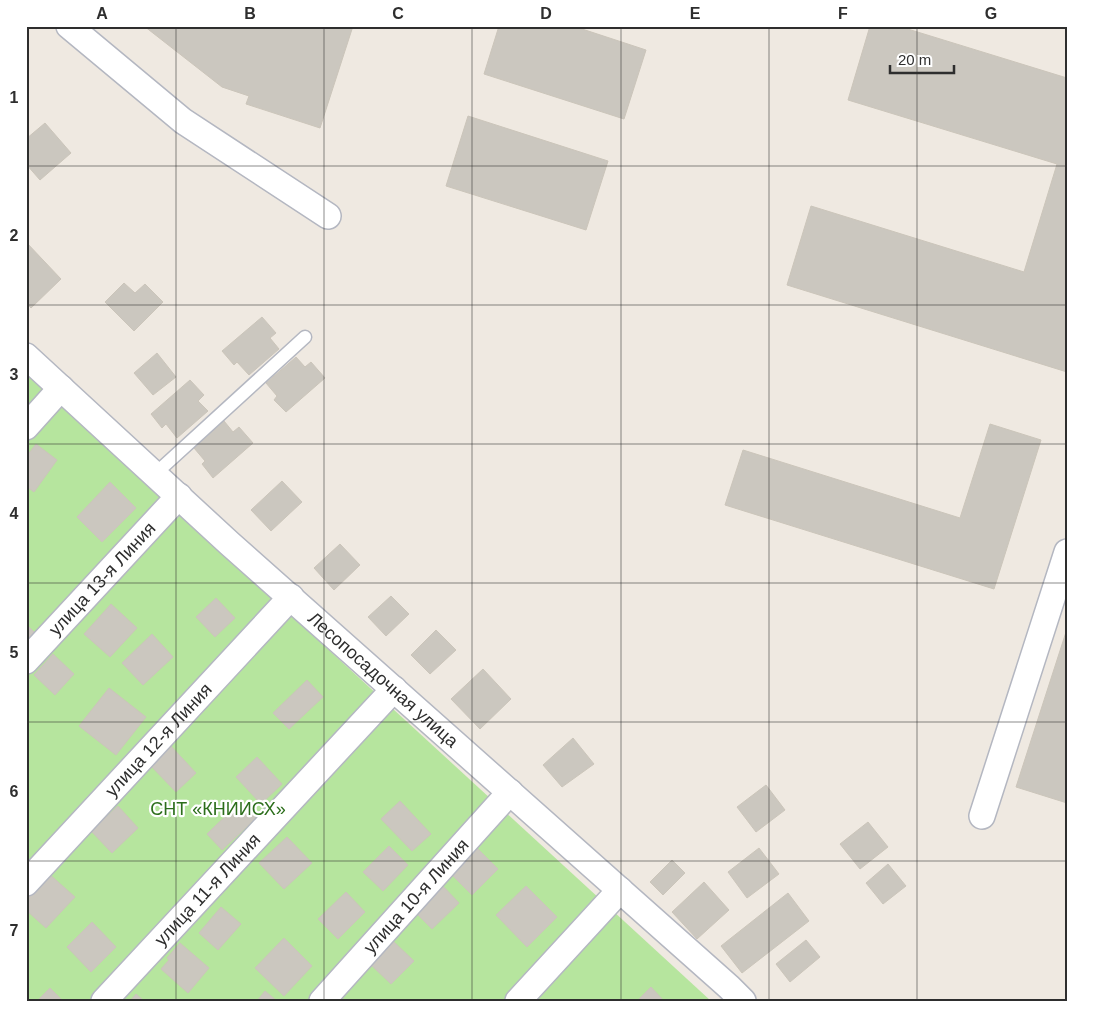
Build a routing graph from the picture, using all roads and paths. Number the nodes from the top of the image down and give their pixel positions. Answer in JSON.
{"nodes":[{"id":1,"x":69,"y":26,"type":"edge"},
{"id":2,"x":328,"y":216,"type":"dead end"},
{"id":3,"x":305,"y":337,"type":"dead end"},
{"id":4,"x":26,"y":356,"type":"edge"},
{"id":5,"x":61,"y":388,"type":"junction"},
{"id":6,"x":26,"y":427,"type":"edge"},
{"id":7,"x":154,"y":474,"type":"junction"},
{"id":8,"x":179,"y":496,"type":"junction"},
{"id":9,"x":1067,"y":552,"type":"edge"},
{"id":10,"x":291,"y":597,"type":"junction"},
{"id":11,"x":26,"y":661,"type":"edge"},
{"id":12,"x":394,"y":689,"type":"junction"},
{"id":13,"x":510,"y":792,"type":"junction"},
{"id":14,"x":982,"y":816,"type":"dead end"},
{"id":15,"x":26,"y":883,"type":"edge"},
{"id":16,"x":620,"y":890,"type":"junction"},
{"id":17,"x":729,"y":996,"type":"edge"},
{"id":18,"x":104,"y":1001,"type":"edge"},
{"id":19,"x":322,"y":1001,"type":"edge"},
{"id":20,"x":518,"y":1001,"type":"edge"}],
"edges":[{"from":1,"to":2,"type":"street"},
{"from":3,"to":7,"type":"lane"},
{"from":4,"to":5,"type":"street","name":"Лесопосадочная улица"},
{"from":5,"to":6,"type":"street"},
{"from":5,"to":7,"type":"street","name":"Лесопосадочная улица"},
{"from":7,"to":8,"type":"street","name":"Лесопосадочная улица"},
{"from":8,"to":10,"type":"street","name":"Лесопосадочная улица"},
{"from":8,"to":11,"type":"street","name":"улица 13-я Линия"},
{"from":9,"to":14,"type":"street"},
{"from":10,"to":12,"type":"street","name":"Лесопосадочная улица"},
{"from":10,"to":15,"type":"street","name":"улица 12-я Линия"},
{"from":12,"to":13,"type":"street","name":"Лесопосадочная улица"},
{"from":12,"to":18,"type":"street","name":"улица 11-я Линия"},
{"from":13,"to":16,"type":"street","name":"Лесопосадочная улица"},
{"from":13,"to":19,"type":"street","name":"улица 10-я Линия"},
{"from":16,"to":17,"type":"street","name":"Лесопосадочная улица"},
{"from":16,"to":20,"type":"street"}]}
